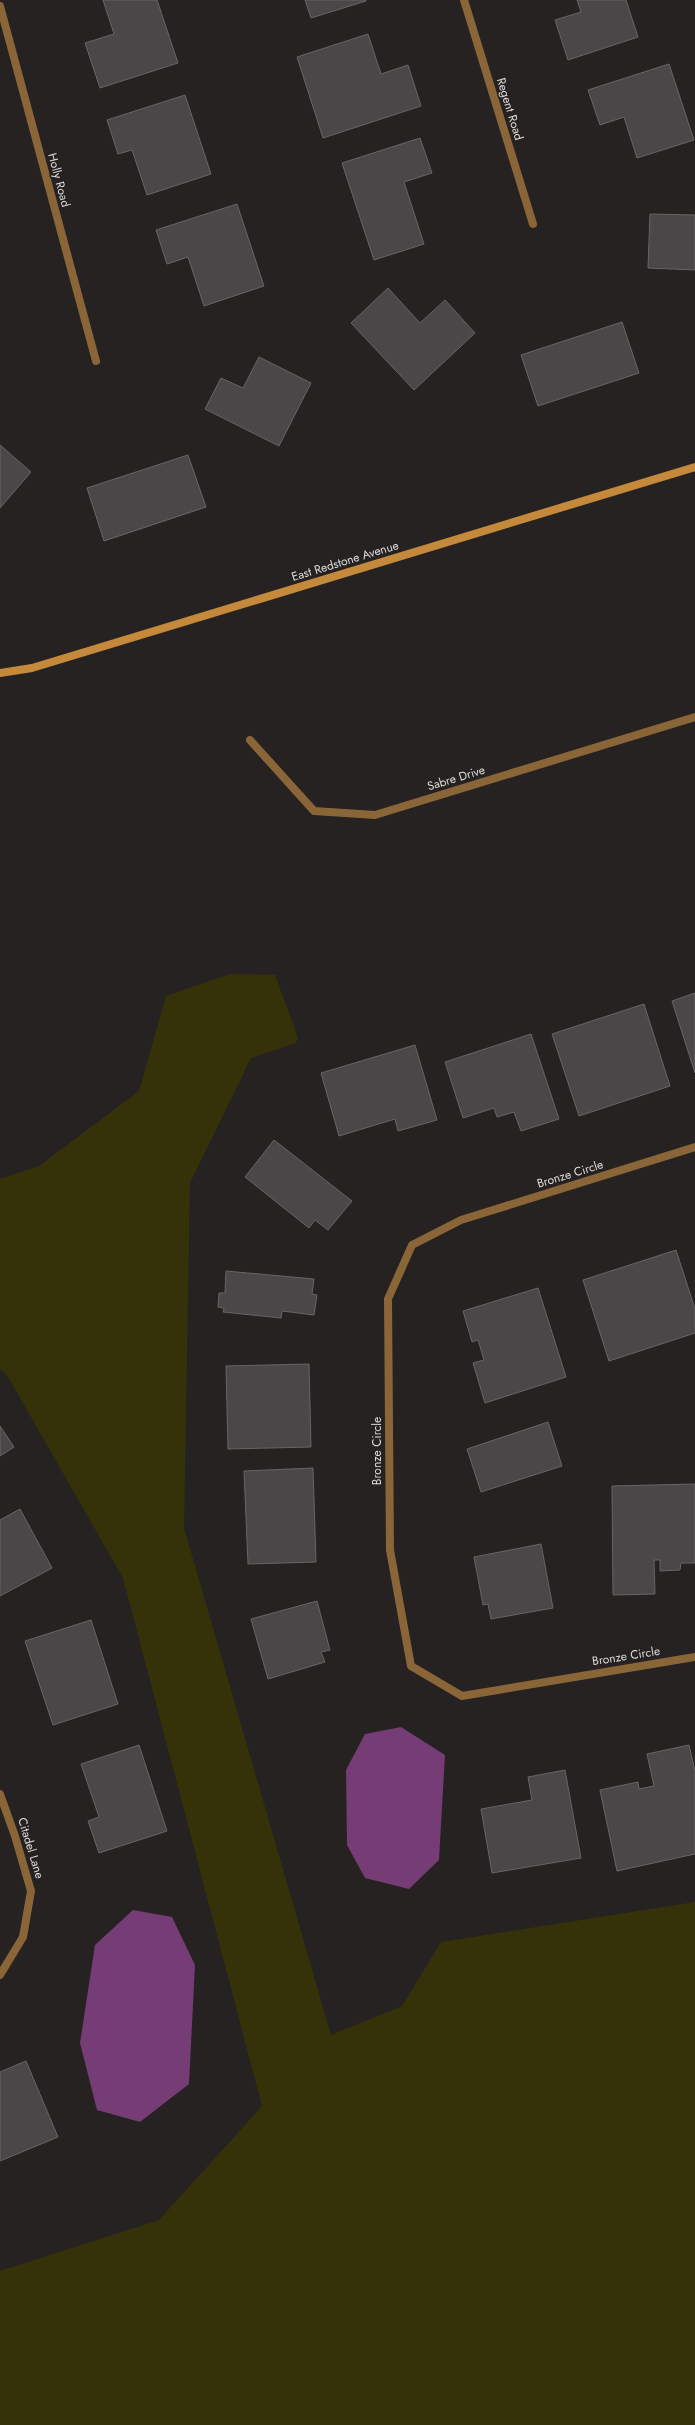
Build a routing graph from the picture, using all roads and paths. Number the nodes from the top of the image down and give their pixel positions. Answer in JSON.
{"nodes":[{"id":1,"x":464,"y":0,"type":"edge"},
{"id":2,"x":0,"y":6,"type":"edge"},
{"id":3,"x":533,"y":224,"type":"dead end"},
{"id":4,"x":96,"y":361,"type":"dead end"},
{"id":5,"x":695,"y":467,"type":"edge"},
{"id":6,"x":0,"y":673,"type":"edge"},
{"id":7,"x":695,"y":717,"type":"edge"},
{"id":8,"x":250,"y":740,"type":"dead end"},
{"id":9,"x":695,"y":1147,"type":"edge"},
{"id":10,"x":695,"y":1657,"type":"edge"},
{"id":11,"x":0,"y":1794,"type":"edge"},
{"id":12,"x":0,"y":1975,"type":"edge"}],
"edges":[{"from":1,"to":3,"type":"street","name":"Regent Road"},
{"from":2,"to":4,"type":"street","name":"Holly Road"},
{"from":5,"to":6,"type":"street","name":"East Redstone Avenue"},
{"from":7,"to":8,"type":"street","name":"Sabre Drive"},
{"from":9,"to":10,"type":"street","name":"Bronze Circle"},
{"from":11,"to":12,"type":"street","name":"Citadel Lane"}]}
